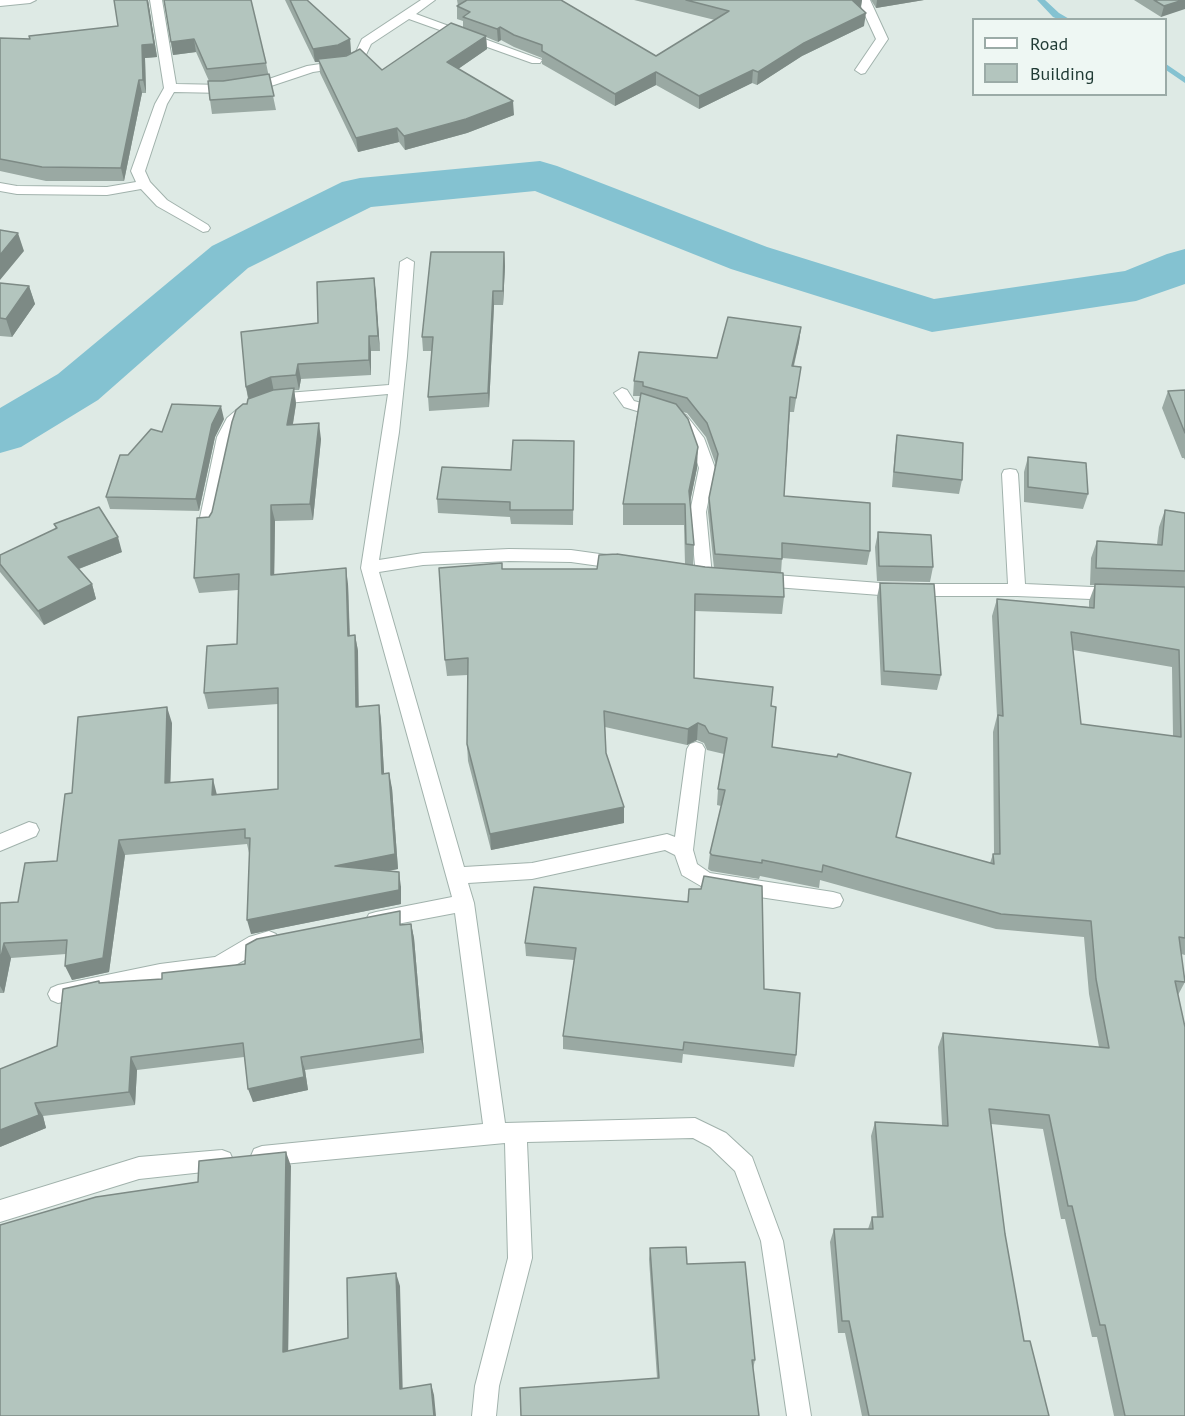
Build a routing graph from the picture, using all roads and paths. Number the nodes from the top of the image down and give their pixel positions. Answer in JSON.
{"nodes":[{"id":1,"x":30,"y":0,"type":"edge"},
{"id":2,"x":156,"y":0,"type":"edge"},
{"id":3,"x":429,"y":0,"type":"edge"},
{"id":4,"x":864,"y":0,"type":"edge"},
{"id":5,"x":0,"y":3,"type":"edge"},
{"id":6,"x":409,"y":15,"type":"junction"},
{"id":7,"x":536,"y":60,"type":"edge"},
{"id":8,"x":861,"y":70,"type":"dead end"},
{"id":9,"x":170,"y":88,"type":"junction"},
{"id":10,"x":144,"y":184,"type":"junction"},
{"id":11,"x":0,"y":187,"type":"edge"},
{"id":12,"x":203,"y":228,"type":"dead end"},
{"id":13,"x":407,"y":262,"type":"dead end"},
{"id":14,"x":396,"y":388,"type":"junction"},
{"id":15,"x":622,"y":393,"type":"dead end"},
{"id":16,"x":1010,"y":474,"type":"dead end"},
{"id":17,"x":206,"y":527,"type":"edge"},
{"id":18,"x":637,"y":566,"type":"edge"},
{"id":19,"x":369,"y":568,"type":"junction"},
{"id":20,"x":682,"y":572,"type":"edge"},
{"id":21,"x":704,"y":576,"type":"junction"},
{"id":22,"x":726,"y":578,"type":"edge"},
{"id":23,"x":748,"y":579,"type":"edge"},
{"id":24,"x":1017,"y":590,"type":"junction"},
{"id":25,"x":1128,"y":594,"type":"edge"},
{"id":26,"x":696,"y":749,"type":"dead end"},
{"id":27,"x":29,"y":830,"type":"dead end"},
{"id":28,"x":0,"y":843,"type":"edge"},
{"id":29,"x":683,"y":850,"type":"junction"},
{"id":30,"x":457,"y":876,"type":"junction"},
{"id":31,"x":833,"y":900,"type":"dead end"},
{"id":32,"x":464,"y":903,"type":"junction"},
{"id":33,"x":360,"y":923,"type":"edge"},
{"id":34,"x":291,"y":936,"type":"edge"},
{"id":35,"x":58,"y":994,"type":"dead end"},
{"id":36,"x":506,"y":1132,"type":"junction"},
{"id":37,"x":0,"y":1211,"type":"edge"},
{"id":38,"x":484,"y":1416,"type":"edge"},
{"id":39,"x":799,"y":1416,"type":"edge"}],
"edges":[{"from":1,"to":5,"type":"street"},
{"from":2,"to":9,"type":"street"},
{"from":3,"to":6,"type":"street"},
{"from":4,"to":8,"type":"street"},
{"from":6,"to":7,"type":"street"},
{"from":6,"to":9,"type":"street"},
{"from":9,"to":10,"type":"street"},
{"from":10,"to":11,"type":"street"},
{"from":10,"to":12,"type":"street"},
{"from":13,"to":14,"type":"street"},
{"from":14,"to":17,"type":"street"},
{"from":14,"to":19,"type":"street"},
{"from":15,"to":21,"type":"street"},
{"from":16,"to":24,"type":"street"},
{"from":18,"to":19,"type":"street"},
{"from":19,"to":30,"type":"street"},
{"from":20,"to":21,"type":"street"},
{"from":21,"to":22,"type":"street"},
{"from":23,"to":24,"type":"street"},
{"from":24,"to":25,"type":"street"},
{"from":26,"to":29,"type":"street"},
{"from":27,"to":28,"type":"street"},
{"from":29,"to":30,"type":"street"},
{"from":29,"to":31,"type":"street"},
{"from":30,"to":32,"type":"street"},
{"from":32,"to":33,"type":"street"},
{"from":32,"to":36,"type":"street"},
{"from":34,"to":35,"type":"street"},
{"from":36,"to":37,"type":"street"},
{"from":36,"to":38,"type":"street"},
{"from":36,"to":39,"type":"street"}]}
